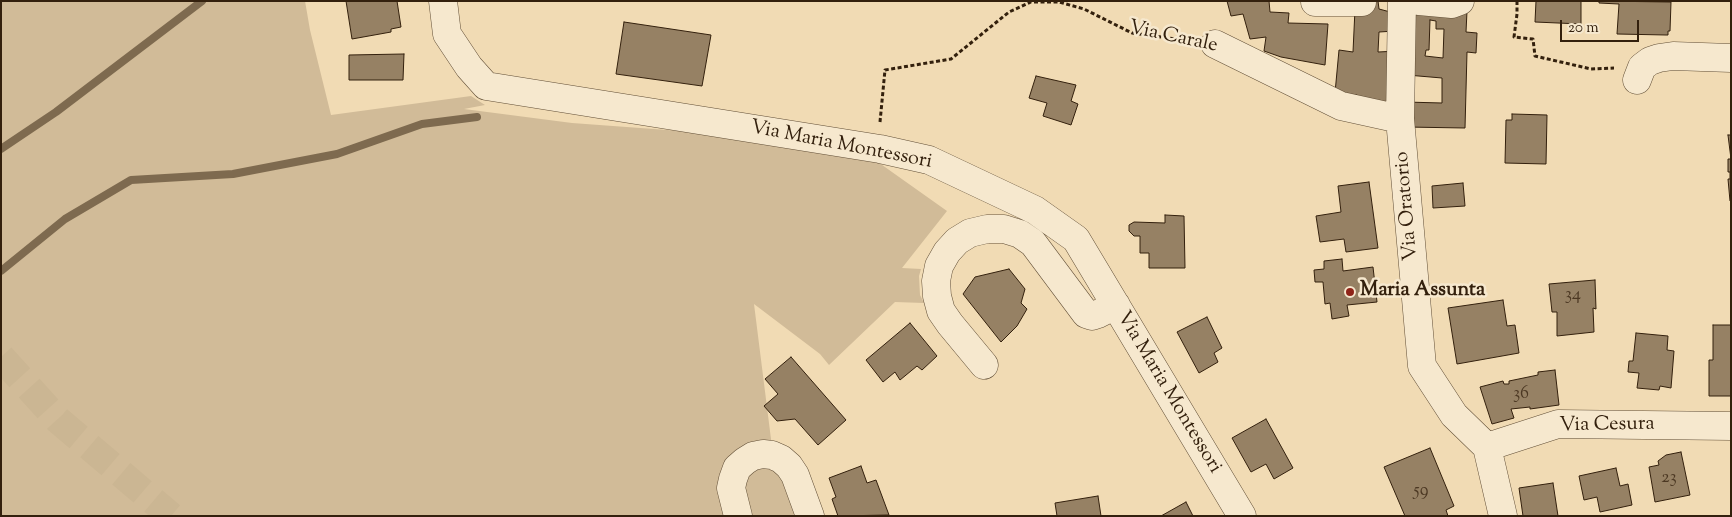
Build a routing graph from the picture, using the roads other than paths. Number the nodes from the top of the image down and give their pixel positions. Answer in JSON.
{"nodes":[{"id":1,"x":442,"y":1,"type":"edge"},
{"id":2,"x":1402,"y":1,"type":"edge"},
{"id":3,"x":1419,"y":1,"type":"edge"},
{"id":4,"x":1460,"y":1,"type":"edge"},
{"id":5,"x":1315,"y":2,"type":"edge"},
{"id":6,"x":1374,"y":2,"type":"edge"},
{"id":7,"x":1215,"y":44,"type":"road end"},
{"id":8,"x":1731,"y":58,"type":"edge"},
{"id":9,"x":1637,"y":80,"type":"dead end"},
{"id":10,"x":1400,"y":119,"type":"junction"},
{"id":11,"x":1116,"y":306,"type":"junction"},
{"id":12,"x":984,"y":365,"type":"dead end"},
{"id":13,"x":1731,"y":426,"type":"edge"},
{"id":14,"x":1487,"y":447,"type":"junction"},
{"id":15,"x":738,"y":516,"type":"edge"},
{"id":16,"x":810,"y":516,"type":"edge"},
{"id":17,"x":1242,"y":516,"type":"edge"},
{"id":18,"x":1503,"y":516,"type":"edge"}],
"edges":[{"from":1,"to":11,"type":"street","name":"Via Maria Montessori"},
{"from":2,"to":10,"type":"street","name":"Via Oratorio"},
{"from":3,"to":4,"type":"street"},
{"from":5,"to":6,"type":"street"},
{"from":7,"to":10,"type":"street","name":"Via Carale"},
{"from":8,"to":9,"type":"street"},
{"from":10,"to":14,"type":"street","name":"Via Oratorio"},
{"from":11,"to":12,"type":"street"},
{"from":11,"to":17,"type":"street","name":"Via Maria Montessori"},
{"from":13,"to":14,"type":"street","name":"Via Cesura"},
{"from":14,"to":18,"type":"street"},
{"from":15,"to":16,"type":"street"}]}
